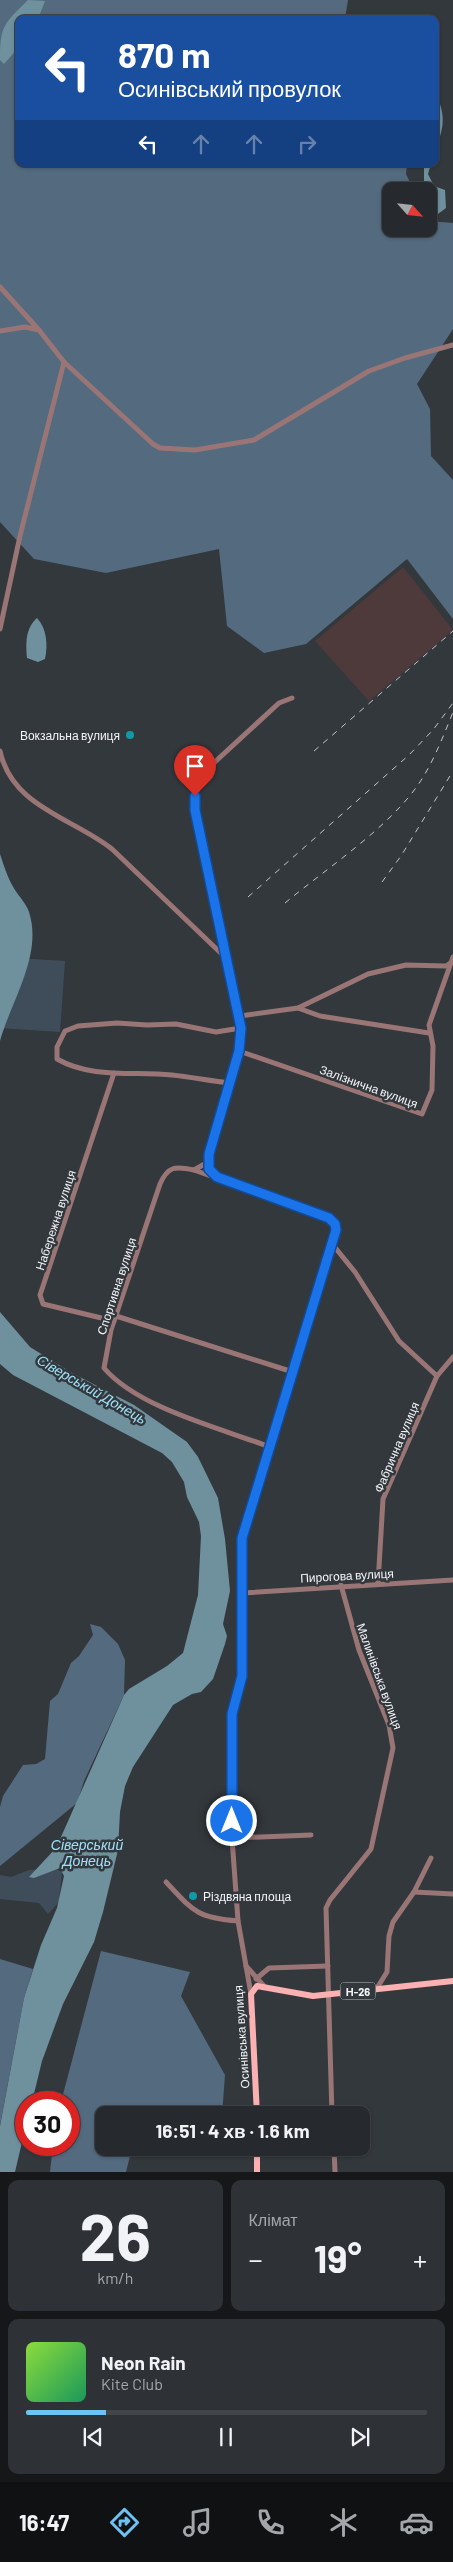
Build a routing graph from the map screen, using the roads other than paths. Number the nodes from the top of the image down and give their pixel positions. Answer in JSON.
{"nodes":[{"id":1,"x":0,"y":287,"type":"edge"},
{"id":2,"x":39,"y":330,"type":"junction"},
{"id":3,"x":0,"y":331,"type":"edge"},
{"id":4,"x":453,"y":345,"type":"edge"},
{"id":5,"x":64,"y":362,"type":"junction"},
{"id":6,"x":0,"y":629,"type":"edge"},
{"id":7,"x":292,"y":698,"type":"dead end"},
{"id":8,"x":0,"y":751,"type":"edge"},
{"id":9,"x":226,"y":958,"type":"junction"},
{"id":10,"x":453,"y":958,"type":"edge"},
{"id":11,"x":451,"y":969,"type":"edge"},
{"id":12,"x":298,"y":1008,"type":"junction"},
{"id":13,"x":240,"y":1016,"type":"junction"},
{"id":14,"x":241,"y":1028,"type":"junction"},
{"id":15,"x":429,"y":1033,"type":"junction"},
{"id":16,"x":239,"y":1051,"type":"junction"},
{"id":17,"x":114,"y":1073,"type":"junction"},
{"id":18,"x":230,"y":1084,"type":"junction"},
{"id":19,"x":208,"y":1162,"type":"junction"},
{"id":20,"x":194,"y":1170,"type":"junction"},
{"id":21,"x":217,"y":1177,"type":"junction"},
{"id":22,"x":329,"y":1218,"type":"joint"},
{"id":23,"x":333,"y":1244,"type":"junction"},
{"id":24,"x":115,"y":1319,"type":"junction"},
{"id":25,"x":453,"y":1357,"type":"edge"},
{"id":26,"x":292,"y":1372,"type":"junction"},
{"id":27,"x":437,"y":1376,"type":"junction"},
{"id":28,"x":270,"y":1447,"type":"junction"},
{"id":29,"x":453,"y":1580,"type":"edge"},
{"id":30,"x":378,"y":1584,"type":"junction"},
{"id":31,"x":341,"y":1586,"type":"junction"},
{"id":32,"x":243,"y":1593,"type":"junction"},
{"id":33,"x":311,"y":1835,"type":"dead end"},
{"id":34,"x":232,"y":1838,"type":"junction"},
{"id":35,"x":431,"y":1858,"type":"dead end"},
{"id":36,"x":166,"y":1882,"type":"dead end"},
{"id":37,"x":414,"y":1892,"type":"junction"},
{"id":38,"x":453,"y":1894,"type":"edge"},
{"id":39,"x":238,"y":1921,"type":"junction"},
{"id":40,"x":244,"y":1963,"type":"junction"},
{"id":41,"x":328,"y":1966,"type":"junction"},
{"id":42,"x":256,"y":1979,"type":"junction"},
{"id":43,"x":453,"y":1982,"type":"edge"},
{"id":44,"x":264,"y":1986,"type":"junction"},
{"id":45,"x":377,"y":1988,"type":"junction"},
{"id":46,"x":251,"y":1994,"type":"junction"},
{"id":47,"x":329,"y":1996,"type":"junction"},
{"id":48,"x":257,"y":2106,"type":"edge"},
{"id":49,"x":332,"y":2106,"type":"edge"},
{"id":50,"x":257,"y":2156,"type":"edge"},
{"id":51,"x":334,"y":2156,"type":"edge"},
{"id":52,"x":257,"y":2172,"type":"edge"},
{"id":53,"x":334,"y":2172,"type":"edge"}],
"edges":[{"from":1,"to":2,"type":"street"},
{"from":2,"to":3,"type":"street"},
{"from":2,"to":5,"type":"street"},
{"from":4,"to":5,"type":"street"},
{"from":5,"to":6,"type":"street"},
{"from":7,"to":9,"type":"street"},
{"from":8,"to":9,"type":"street"},
{"from":9,"to":13,"type":"street"},
{"from":10,"to":11,"type":"street","name":"Залізнична вулиця"},
{"from":11,"to":12,"type":"street"},
{"from":11,"to":15,"type":"street","name":"Залізнична вулиця"},
{"from":12,"to":13,"type":"street"},
{"from":12,"to":15,"type":"street"},
{"from":13,"to":14,"type":"street"},
{"from":14,"to":16,"type":"street"},
{"from":14,"to":17,"type":"street"},
{"from":15,"to":16,"type":"street","name":"Залізнична вулиця"},
{"from":16,"to":18,"type":"street"},
{"from":17,"to":18,"type":"street"},
{"from":17,"to":24,"type":"street","name":"Набережна вулиця"},
{"from":18,"to":19,"type":"street"},
{"from":19,"to":20,"type":"street"},
{"from":19,"to":21,"type":"street"},
{"from":20,"to":21,"type":"street","name":"Спортивна вулиця"},
{"from":20,"to":24,"type":"street","name":"Спортивна вулиця"},
{"from":21,"to":22,"type":"street","name":"Спортивна вулиця"},
{"from":22,"to":23,"type":"street","name":"Осинівська вулиця"},
{"from":23,"to":26,"type":"street","name":"Осинівська вулиця"},
{"from":23,"to":27,"type":"street"},
{"from":24,"to":26,"type":"street","name":"Набережна вулиця"},
{"from":24,"to":28,"type":"street","name":"Спортивна вулиця"},
{"from":25,"to":27,"type":"street","name":"Фабрична вулиця"},
{"from":26,"to":28,"type":"street","name":"Осинівська вулиця"},
{"from":27,"to":30,"type":"street","name":"Фабрична вулиця"},
{"from":28,"to":32,"type":"street","name":"Осинівська вулиця"},
{"from":29,"to":30,"type":"street","name":"Пирогова вулиця"},
{"from":30,"to":31,"type":"street","name":"Пирогова вулиця"},
{"from":31,"to":32,"type":"street","name":"Пирогова вулиця"},
{"from":31,"to":41,"type":"street","name":"Малинівська вулиця"},
{"from":32,"to":34,"type":"street","name":"Осинівська вулиця"},
{"from":33,"to":34,"type":"street"},
{"from":34,"to":39,"type":"street","name":"Осинівська вулиця"},
{"from":35,"to":37,"type":"street"},
{"from":36,"to":39,"type":"street"},
{"from":37,"to":38,"type":"street"},
{"from":37,"to":45,"type":"street"},
{"from":39,"to":40,"type":"street","name":"Осинівська вулиця"},
{"from":40,"to":42,"type":"street"},
{"from":40,"to":46,"type":"street","name":"Осинівська вулиця"},
{"from":41,"to":42,"type":"street"},
{"from":41,"to":47,"type":"street","name":"Малинівська вулиця"},
{"from":42,"to":44,"type":"street"},
{"from":43,"to":45,"type":"main road","number":"Н-26"},
{"from":44,"to":46,"type":"main road"},
{"from":44,"to":47,"type":"main road","number":"Н-26"},
{"from":45,"to":47,"type":"main road","number":"Н-26"},
{"from":46,"to":48,"type":"main road","name":"Осинівська вулиця"},
{"from":47,"to":49,"type":"street","name":"Малинівська вулиця"},
{"from":50,"to":52,"type":"main road"},
{"from":51,"to":53,"type":"street"}]}
